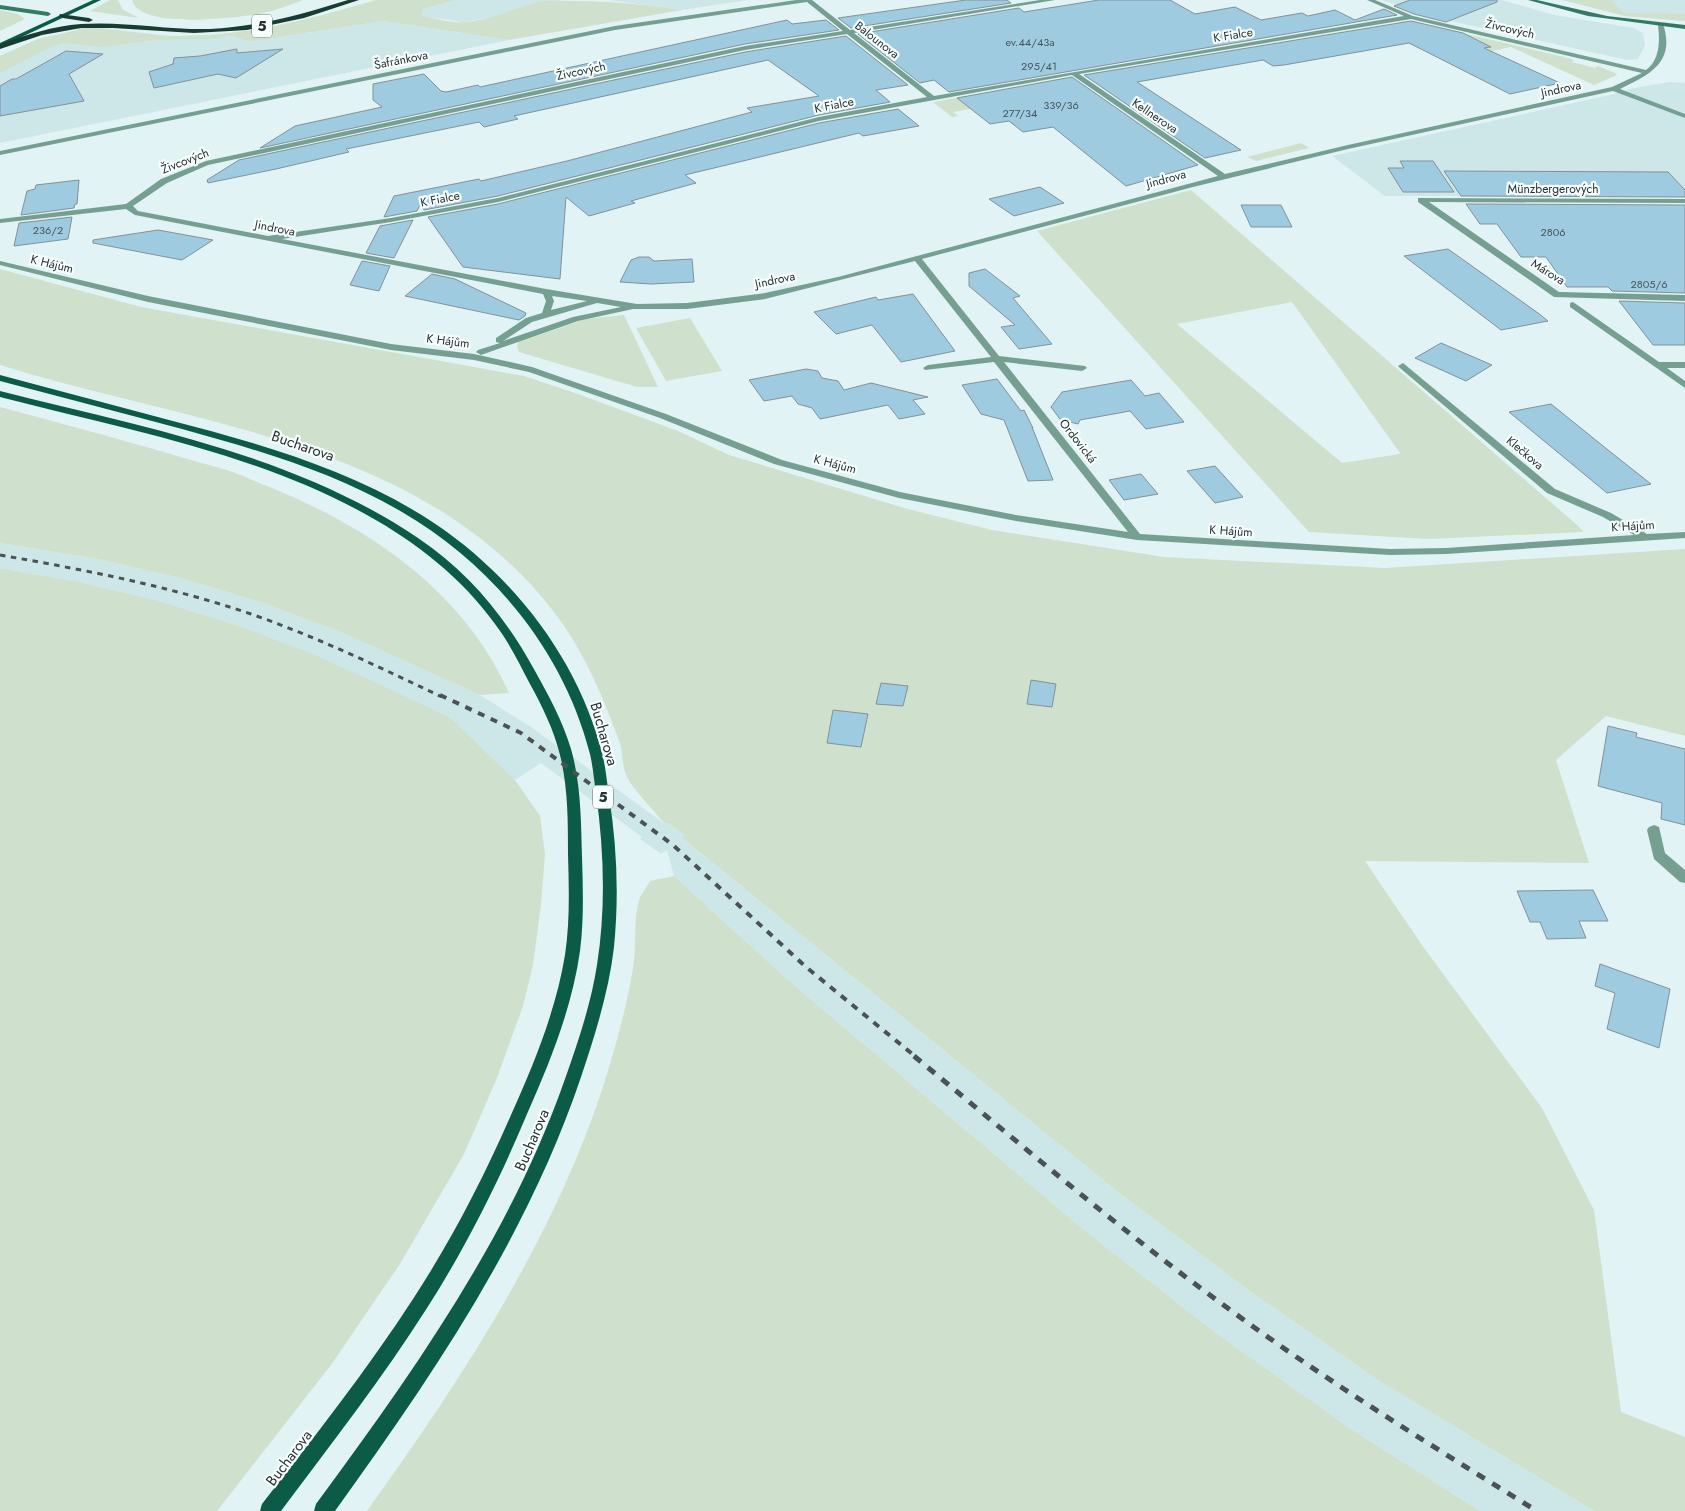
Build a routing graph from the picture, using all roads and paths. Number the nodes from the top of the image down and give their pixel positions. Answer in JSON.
{"nodes":[{"id":1,"x":98,"y":0,"type":"edge"},
{"id":2,"x":355,"y":0,"type":"edge"},
{"id":3,"x":809,"y":0,"type":"edge"},
{"id":4,"x":1052,"y":0,"type":"edge"},
{"id":5,"x":1370,"y":0,"type":"edge"},
{"id":6,"x":1531,"y":0,"type":"edge"},
{"id":7,"x":0,"y":7,"type":"edge"},
{"id":8,"x":56,"y":10,"type":"dead end"},
{"id":9,"x":48,"y":14,"type":"junction"},
{"id":10,"x":63,"y":16,"type":"junction"},
{"id":11,"x":1411,"y":17,"type":"junction"},
{"id":12,"x":32,"y":21,"type":"dead end"},
{"id":13,"x":1661,"y":25,"type":"junction"},
{"id":14,"x":1685,"y":27,"type":"edge"},
{"id":15,"x":165,"y":31,"type":"junction"},
{"id":16,"x":848,"y":32,"type":"junction"},
{"id":17,"x":0,"y":46,"type":"edge"},
{"id":18,"x":1646,"y":72,"type":"junction"},
{"id":19,"x":1073,"y":73,"type":"junction"},
{"id":20,"x":1614,"y":89,"type":"junction"},
{"id":21,"x":932,"y":98,"type":"junction"},
{"id":22,"x":1685,"y":116,"type":"edge"},
{"id":23,"x":0,"y":153,"type":"edge"},
{"id":24,"x":1224,"y":177,"type":"junction"},
{"id":25,"x":1421,"y":200,"type":"joint"},
{"id":26,"x":1685,"y":201,"type":"edge"},
{"id":27,"x":128,"y":206,"type":"junction"},
{"id":28,"x":0,"y":220,"type":"edge"},
{"id":29,"x":266,"y":239,"type":"junction"},
{"id":30,"x":917,"y":258,"type":"junction"},
{"id":31,"x":0,"y":263,"type":"edge"},
{"id":32,"x":546,"y":292,"type":"junction"},
{"id":33,"x":1685,"y":298,"type":"edge"},
{"id":34,"x":607,"y":302,"type":"junction"},
{"id":35,"x":1573,"y":305,"type":"dead end"},
{"id":36,"x":637,"y":307,"type":"junction"},
{"id":37,"x":546,"y":314,"type":"junction"},
{"id":38,"x":478,"y":355,"type":"junction"},
{"id":39,"x":998,"y":359,"type":"junction"},
{"id":40,"x":1657,"y":365,"type":"junction"},
{"id":41,"x":1685,"y":365,"type":"edge"},
{"id":42,"x":1403,"y":366,"type":"dead end"},
{"id":43,"x":928,"y":368,"type":"dead end"},
{"id":44,"x":1082,"y":368,"type":"dead end"},
{"id":45,"x":0,"y":378,"type":"edge"},
{"id":46,"x":1685,"y":384,"type":"edge"},
{"id":47,"x":0,"y":394,"type":"edge"},
{"id":48,"x":1685,"y":536,"type":"edge"},
{"id":49,"x":1138,"y":537,"type":"junction"},
{"id":50,"x":1646,"y":538,"type":"junction"},
{"id":51,"x":1654,"y":830,"type":"dead end"},
{"id":52,"x":1685,"y":878,"type":"edge"},
{"id":53,"x":269,"y":1511,"type":"edge"},
{"id":54,"x":323,"y":1511,"type":"edge"}],
"edges":[{"from":1,"to":10,"type":"main road","number":"5"},
{"from":2,"to":15,"type":"highway","number":"5"},
{"from":3,"to":16,"type":"street","name":"Balounova"},
{"from":3,"to":23,"type":"street","name":"Šafránkova"},
{"from":4,"to":16,"type":"street","name":"Živcových"},
{"from":5,"to":11,"type":"street","name":"Živcových"},
{"from":6,"to":13,"type":"street"},
{"from":7,"to":9,"type":"street"},
{"from":8,"to":9,"type":"main road"},
{"from":9,"to":10,"type":"main road"},
{"from":9,"to":12,"type":"main road"},
{"from":10,"to":15,"type":"highway"},
{"from":10,"to":17,"type":"main road","number":"5"},
{"from":11,"to":18,"type":"street","name":"Živcových"},
{"from":11,"to":19,"type":"street","name":"K Fialce"},
{"from":13,"to":14,"type":"street"},
{"from":13,"to":18,"type":"street","name":"Jindrova"},
{"from":15,"to":17,"type":"highway","number":"5"},
{"from":16,"to":21,"type":"street","name":"Balounova"},
{"from":16,"to":27,"type":"street","name":"Živcových"},
{"from":18,"to":20,"type":"street","name":"Jindrova"},
{"from":19,"to":21,"type":"street","name":"K Fialce"},
{"from":19,"to":24,"type":"street","name":"Kellnerova"},
{"from":20,"to":22,"type":"street"},
{"from":20,"to":24,"type":"street","name":"Jindrova"},
{"from":21,"to":29,"type":"street","name":"K Fialce"},
{"from":24,"to":30,"type":"street","name":"Jindrova"},
{"from":25,"to":26,"type":"street","name":"Münzbergerových"},
{"from":25,"to":33,"type":"street","name":"Márova"},
{"from":27,"to":28,"type":"street"},
{"from":27,"to":29,"type":"street","name":"Jindrova"},
{"from":29,"to":32,"type":"street","name":"Jindrova"},
{"from":30,"to":36,"type":"street","name":"Jindrova"},
{"from":30,"to":39,"type":"street","name":"Ordovická"},
{"from":31,"to":38,"type":"street","name":"K Hájům"},
{"from":32,"to":34,"type":"street","name":"Jindrova"},
{"from":32,"to":37,"type":"street"},
{"from":34,"to":36,"type":"street","name":"Jindrova"},
{"from":34,"to":37,"type":"street","name":"Jindrova"},
{"from":35,"to":40,"type":"street"},
{"from":36,"to":38,"type":"street","name":"Jindrova"},
{"from":37,"to":38,"type":"street","name":"Jindrova"},
{"from":38,"to":49,"type":"street","name":"K Hájům"},
{"from":39,"to":43,"type":"street"},
{"from":39,"to":44,"type":"street"},
{"from":39,"to":49,"type":"street","name":"Ordovická"},
{"from":40,"to":41,"type":"street"},
{"from":40,"to":46,"type":"street"},
{"from":42,"to":50,"type":"street","name":"Klečkova"},
{"from":45,"to":54,"type":"main road","name":"Bucharova","number":"5"},
{"from":47,"to":53,"type":"main road","name":"Bucharova","number":"5"},
{"from":48,"to":50,"type":"street","name":"K Hájům"},
{"from":49,"to":50,"type":"street","name":"K Hájům"},
{"from":51,"to":52,"type":"street"}]}
